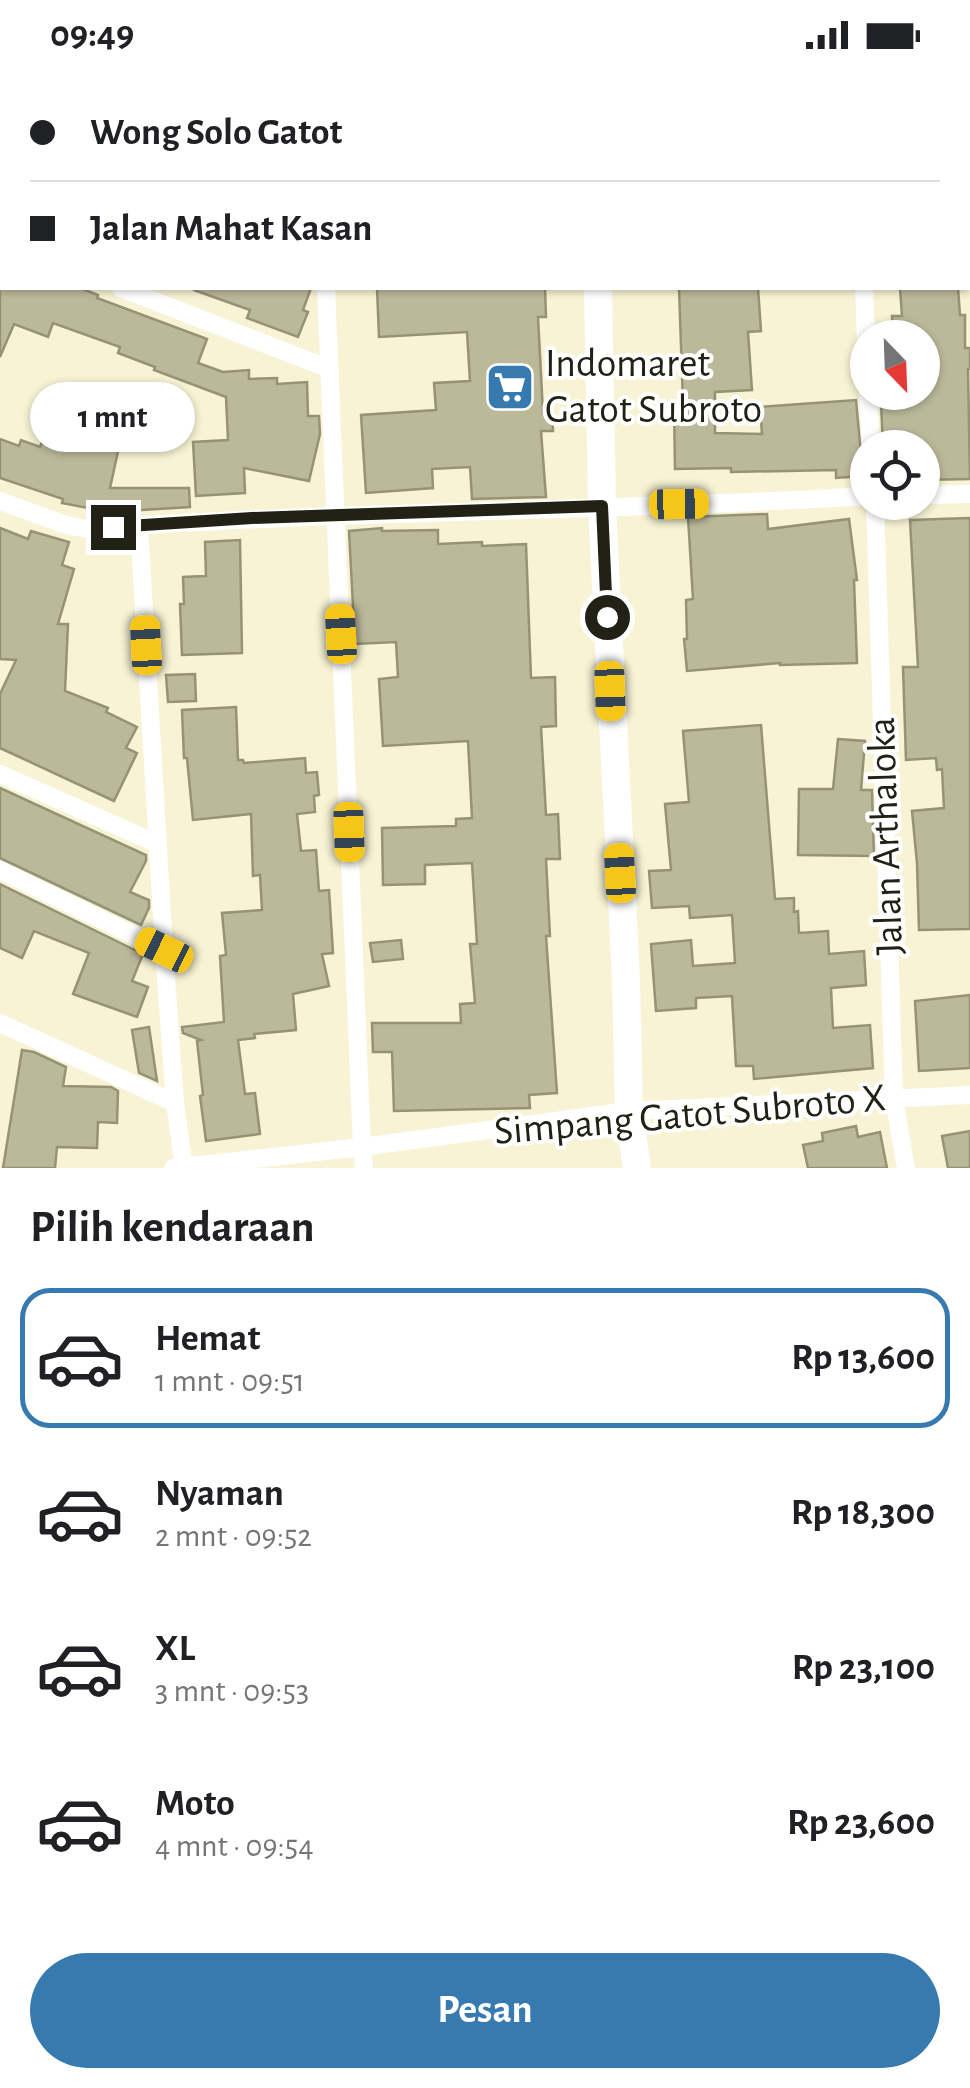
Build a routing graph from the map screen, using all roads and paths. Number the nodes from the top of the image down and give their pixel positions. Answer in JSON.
{"nodes":[{"id":1,"x":126,"y":290,"type":"edge"},
{"id":2,"x":326,"y":290,"type":"edge"},
{"id":3,"x":598,"y":290,"type":"edge"},
{"id":4,"x":864,"y":290,"type":"edge"},
{"id":5,"x":865,"y":320,"type":"edge"},
{"id":6,"x":330,"y":369,"type":"junction"},
{"id":7,"x":970,"y":494,"type":"edge"},
{"id":8,"x":940,"y":495,"type":"edge"},
{"id":9,"x":850,"y":497,"type":"edge"},
{"id":10,"x":0,"y":501,"type":"edge"},
{"id":11,"x":602,"y":506,"type":"junction"},
{"id":12,"x":336,"y":516,"type":"junction"},
{"id":13,"x":876,"y":520,"type":"edge"},
{"id":14,"x":138,"y":525,"type":"junction"},
{"id":15,"x":0,"y":774,"type":"edge"},
{"id":16,"x":158,"y":844,"type":"junction"},
{"id":17,"x":0,"y":870,"type":"edge"},
{"id":18,"x":164,"y":950,"type":"junction"},
{"id":19,"x":0,"y":1023,"type":"edge"},
{"id":20,"x":970,"y":1095,"type":"edge"},
{"id":21,"x":894,"y":1098,"type":"junction"},
{"id":22,"x":175,"y":1103,"type":"junction"},
{"id":23,"x":629,"y":1111,"type":"junction"},
{"id":24,"x":362,"y":1147,"type":"junction"},
{"id":25,"x":173,"y":1168,"type":"edge"},
{"id":26,"x":184,"y":1168,"type":"edge"},
{"id":27,"x":364,"y":1168,"type":"edge"},
{"id":28,"x":637,"y":1168,"type":"edge"},
{"id":29,"x":906,"y":1168,"type":"edge"}],
"edges":[{"from":1,"to":6,"type":"street"},
{"from":2,"to":6,"type":"street"},
{"from":3,"to":11,"type":"main road"},
{"from":4,"to":5,"type":"street"},
{"from":6,"to":12,"type":"street"},
{"from":7,"to":8,"type":"street"},
{"from":9,"to":11,"type":"street"},
{"from":10,"to":14,"type":"street"},
{"from":11,"to":12,"type":"street"},
{"from":11,"to":23,"type":"main road"},
{"from":12,"to":14,"type":"street"},
{"from":12,"to":24,"type":"street"},
{"from":13,"to":21,"type":"street","name":"Jalan Arthaloka"},
{"from":14,"to":16,"type":"street"},
{"from":15,"to":16,"type":"street"},
{"from":16,"to":18,"type":"street"},
{"from":17,"to":18,"type":"street"},
{"from":18,"to":22,"type":"street"},
{"from":19,"to":22,"type":"street"},
{"from":20,"to":21,"type":"street","name":"Simpang Gatot Subroto X"},
{"from":21,"to":23,"type":"street","name":"Simpang Gatot Subroto X"},
{"from":21,"to":29,"type":"street","name":"Jalan Arthaloka"},
{"from":22,"to":26,"type":"street"},
{"from":23,"to":24,"type":"street","name":"Simpang Gatot Subroto X"},
{"from":23,"to":28,"type":"main road"},
{"from":24,"to":26,"type":"street","name":"Simpang Gatot Subroto X"},
{"from":24,"to":27,"type":"street"},
{"from":25,"to":26,"type":"street","name":"Simpang Gatot Subroto X"}]}
